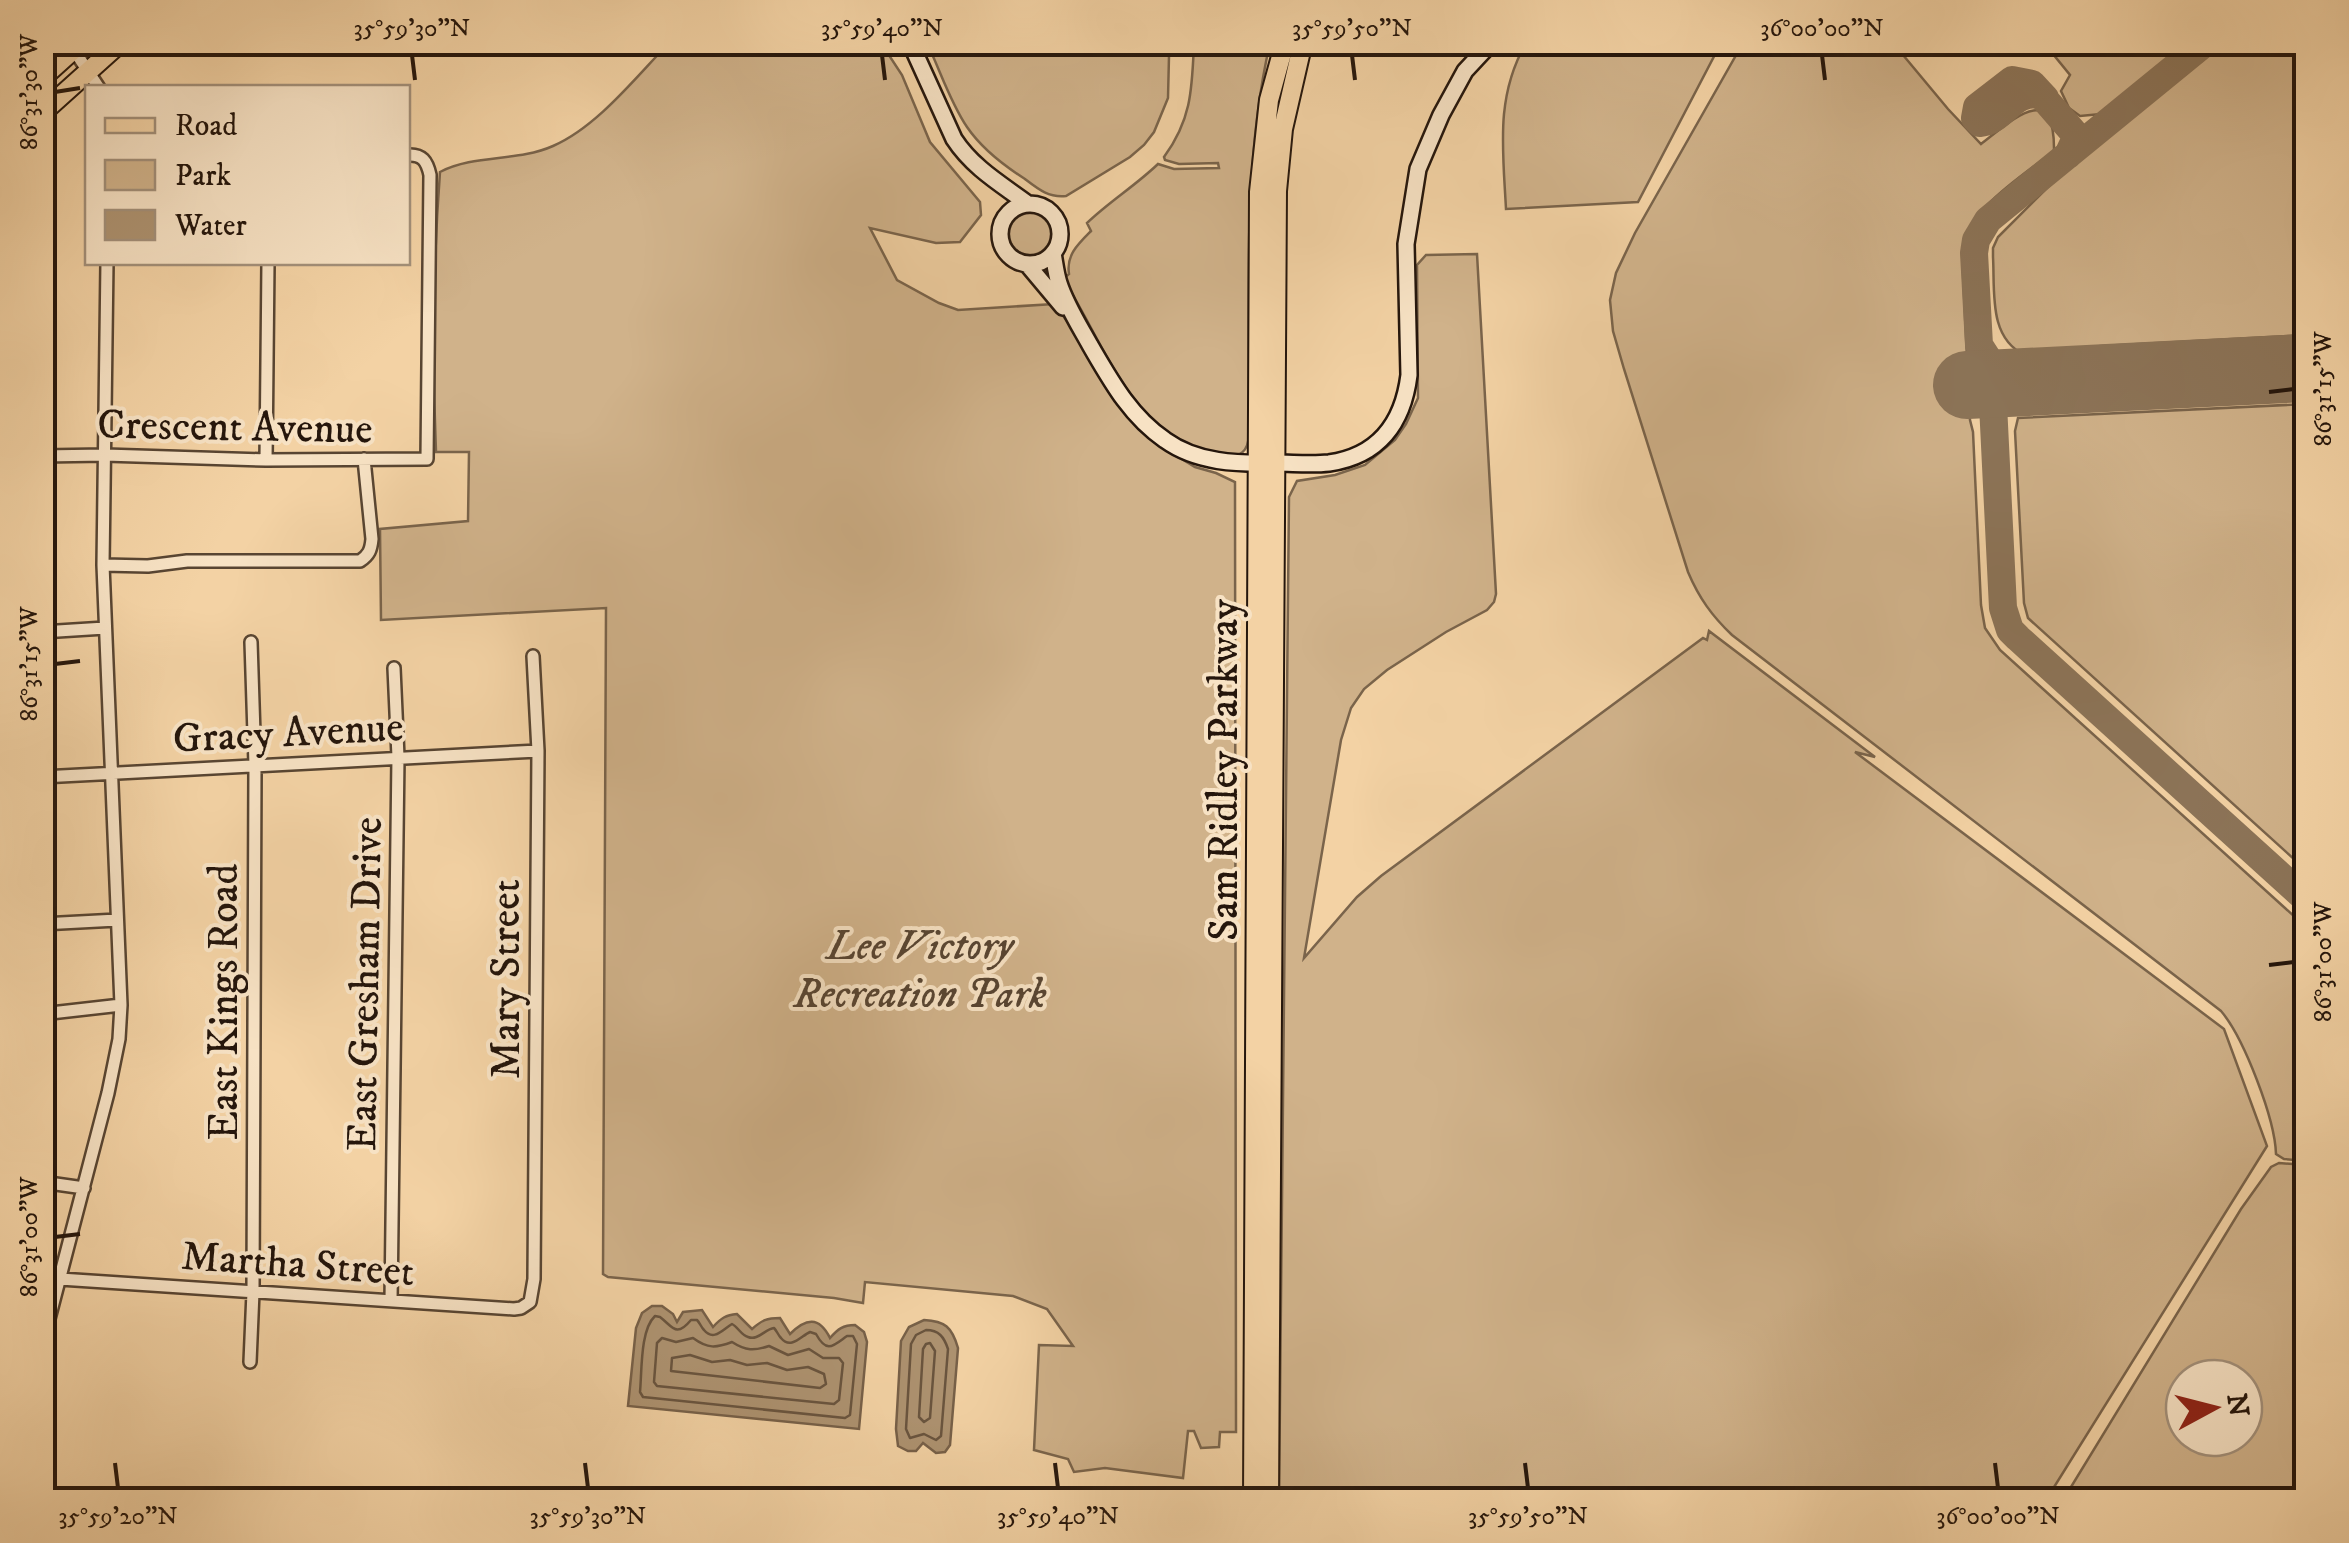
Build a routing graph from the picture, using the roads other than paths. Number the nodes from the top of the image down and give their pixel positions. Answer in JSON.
{"nodes":[{"id":1,"x":121,"y":42,"type":"edge"},
{"id":2,"x":910,"y":42,"type":"edge"},
{"id":3,"x":1285,"y":42,"type":"edge"},
{"id":4,"x":1303,"y":42,"type":"edge"},
{"id":5,"x":1492,"y":42,"type":"edge"},
{"id":6,"x":78,"y":46,"type":"edge"},
{"id":7,"x":42,"y":78,"type":"edge"},
{"id":8,"x":94,"y":80,"type":"edge"},
{"id":9,"x":85,"y":86,"type":"edge"},
{"id":10,"x":42,"y":112,"type":"edge"},
{"id":11,"x":410,"y":155,"type":"edge"},
{"id":12,"x":988,"y":177,"type":"junction"},
{"id":13,"x":1028,"y":204,"type":"junction"},
{"id":14,"x":1006,"y":215,"type":"junction"},
{"id":15,"x":1053,"y":254,"type":"junction"},
{"id":16,"x":1026,"y":264,"type":"junction"},
{"id":17,"x":107,"y":265,"type":"edge"},
{"id":18,"x":268,"y":265,"type":"edge"},
{"id":19,"x":1076,"y":320,"type":"junction"},
{"id":20,"x":42,"y":456,"type":"edge"},
{"id":21,"x":105,"y":456,"type":"junction"},
{"id":22,"x":364,"y":459,"type":"junction"},
{"id":23,"x":266,"y":460,"type":"junction"},
{"id":24,"x":1268,"y":464,"type":"junction"},
{"id":25,"x":103,"y":566,"type":"junction"},
{"id":26,"x":105,"y":628,"type":"junction"},
{"id":27,"x":42,"y":632,"type":"edge"},
{"id":28,"x":251,"y":642,"type":"dead end"},
{"id":29,"x":533,"y":656,"type":"dead end"},
{"id":30,"x":394,"y":668,"type":"dead end"},
{"id":31,"x":538,"y":750,"type":"junction"},
{"id":32,"x":398,"y":757,"type":"junction"},
{"id":33,"x":255,"y":765,"type":"junction"},
{"id":34,"x":111,"y":773,"type":"junction"},
{"id":35,"x":42,"y":776,"type":"edge"},
{"id":36,"x":117,"y":920,"type":"junction"},
{"id":37,"x":42,"y":924,"type":"edge"},
{"id":38,"x":121,"y":1005,"type":"junction"},
{"id":39,"x":42,"y":1014,"type":"edge"},
{"id":40,"x":42,"y":1182,"type":"edge"},
{"id":41,"x":84,"y":1188,"type":"junction"},
{"id":42,"x":60,"y":1279,"type":"junction"},
{"id":43,"x":253,"y":1292,"type":"junction"},
{"id":44,"x":392,"y":1301,"type":"junction"},
{"id":45,"x":530,"y":1302,"type":"joint"},
{"id":46,"x":44,"y":1338,"type":"edge"},
{"id":47,"x":250,"y":1362,"type":"dead end"},
{"id":48,"x":1253,"y":1500,"type":"edge"},
{"id":49,"x":1270,"y":1500,"type":"edge"}],
"edges":[{"from":1,"to":8,"type":"main road"},
{"from":2,"to":12,"type":"street"},
{"from":3,"to":24,"type":"main road","name":"Sam Ridley Parkway"},
{"from":4,"to":24,"type":"main road","name":"Sam Ridley Parkway"},
{"from":5,"to":24,"type":"street"},
{"from":6,"to":7,"type":"main road"},
{"from":6,"to":8,"type":"street"},
{"from":9,"to":10,"type":"main road"},
{"from":11,"to":22,"type":"street","name":"Crescent Avenue"},
{"from":12,"to":13,"type":"street"},
{"from":12,"to":14,"type":"street"},
{"from":13,"to":14,"type":"street"},
{"from":13,"to":15,"type":"street"},
{"from":14,"to":16,"type":"street"},
{"from":15,"to":16,"type":"street"},
{"from":15,"to":19,"type":"street"},
{"from":16,"to":19,"type":"street"},
{"from":17,"to":21,"type":"street"},
{"from":18,"to":23,"type":"street"},
{"from":19,"to":24,"type":"street"},
{"from":20,"to":21,"type":"street","name":"Crescent Avenue"},
{"from":21,"to":23,"type":"street","name":"Crescent Avenue"},
{"from":21,"to":25,"type":"street"},
{"from":22,"to":23,"type":"street","name":"Crescent Avenue"},
{"from":22,"to":25,"type":"street"},
{"from":24,"to":48,"type":"main road","name":"Sam Ridley Parkway"},
{"from":24,"to":49,"type":"main road","name":"Sam Ridley Parkway"},
{"from":25,"to":26,"type":"street"},
{"from":26,"to":27,"type":"street"},
{"from":26,"to":34,"type":"street"},
{"from":28,"to":33,"type":"street","name":"East Kings Road"},
{"from":29,"to":31,"type":"street","name":"Mary Street"},
{"from":30,"to":32,"type":"street","name":"East Gresham Drive"},
{"from":31,"to":32,"type":"street","name":"Gracy Avenue"},
{"from":31,"to":45,"type":"street","name":"Mary Street"},
{"from":32,"to":33,"type":"street","name":"Gracy Avenue"},
{"from":32,"to":44,"type":"street","name":"East Gresham Drive"},
{"from":33,"to":34,"type":"street","name":"Gracy Avenue"},
{"from":33,"to":43,"type":"street","name":"East Kings Road"},
{"from":34,"to":35,"type":"street","name":"Gracy Avenue"},
{"from":34,"to":36,"type":"street"},
{"from":36,"to":37,"type":"street"},
{"from":36,"to":38,"type":"street"},
{"from":38,"to":39,"type":"street"},
{"from":38,"to":41,"type":"street"},
{"from":40,"to":41,"type":"street"},
{"from":41,"to":42,"type":"street"},
{"from":42,"to":43,"type":"street","name":"Martha Street"},
{"from":42,"to":46,"type":"street"},
{"from":43,"to":44,"type":"street","name":"Martha Street"},
{"from":43,"to":47,"type":"street","name":"East Kings Road"},
{"from":44,"to":45,"type":"street","name":"Martha Street"}]}
